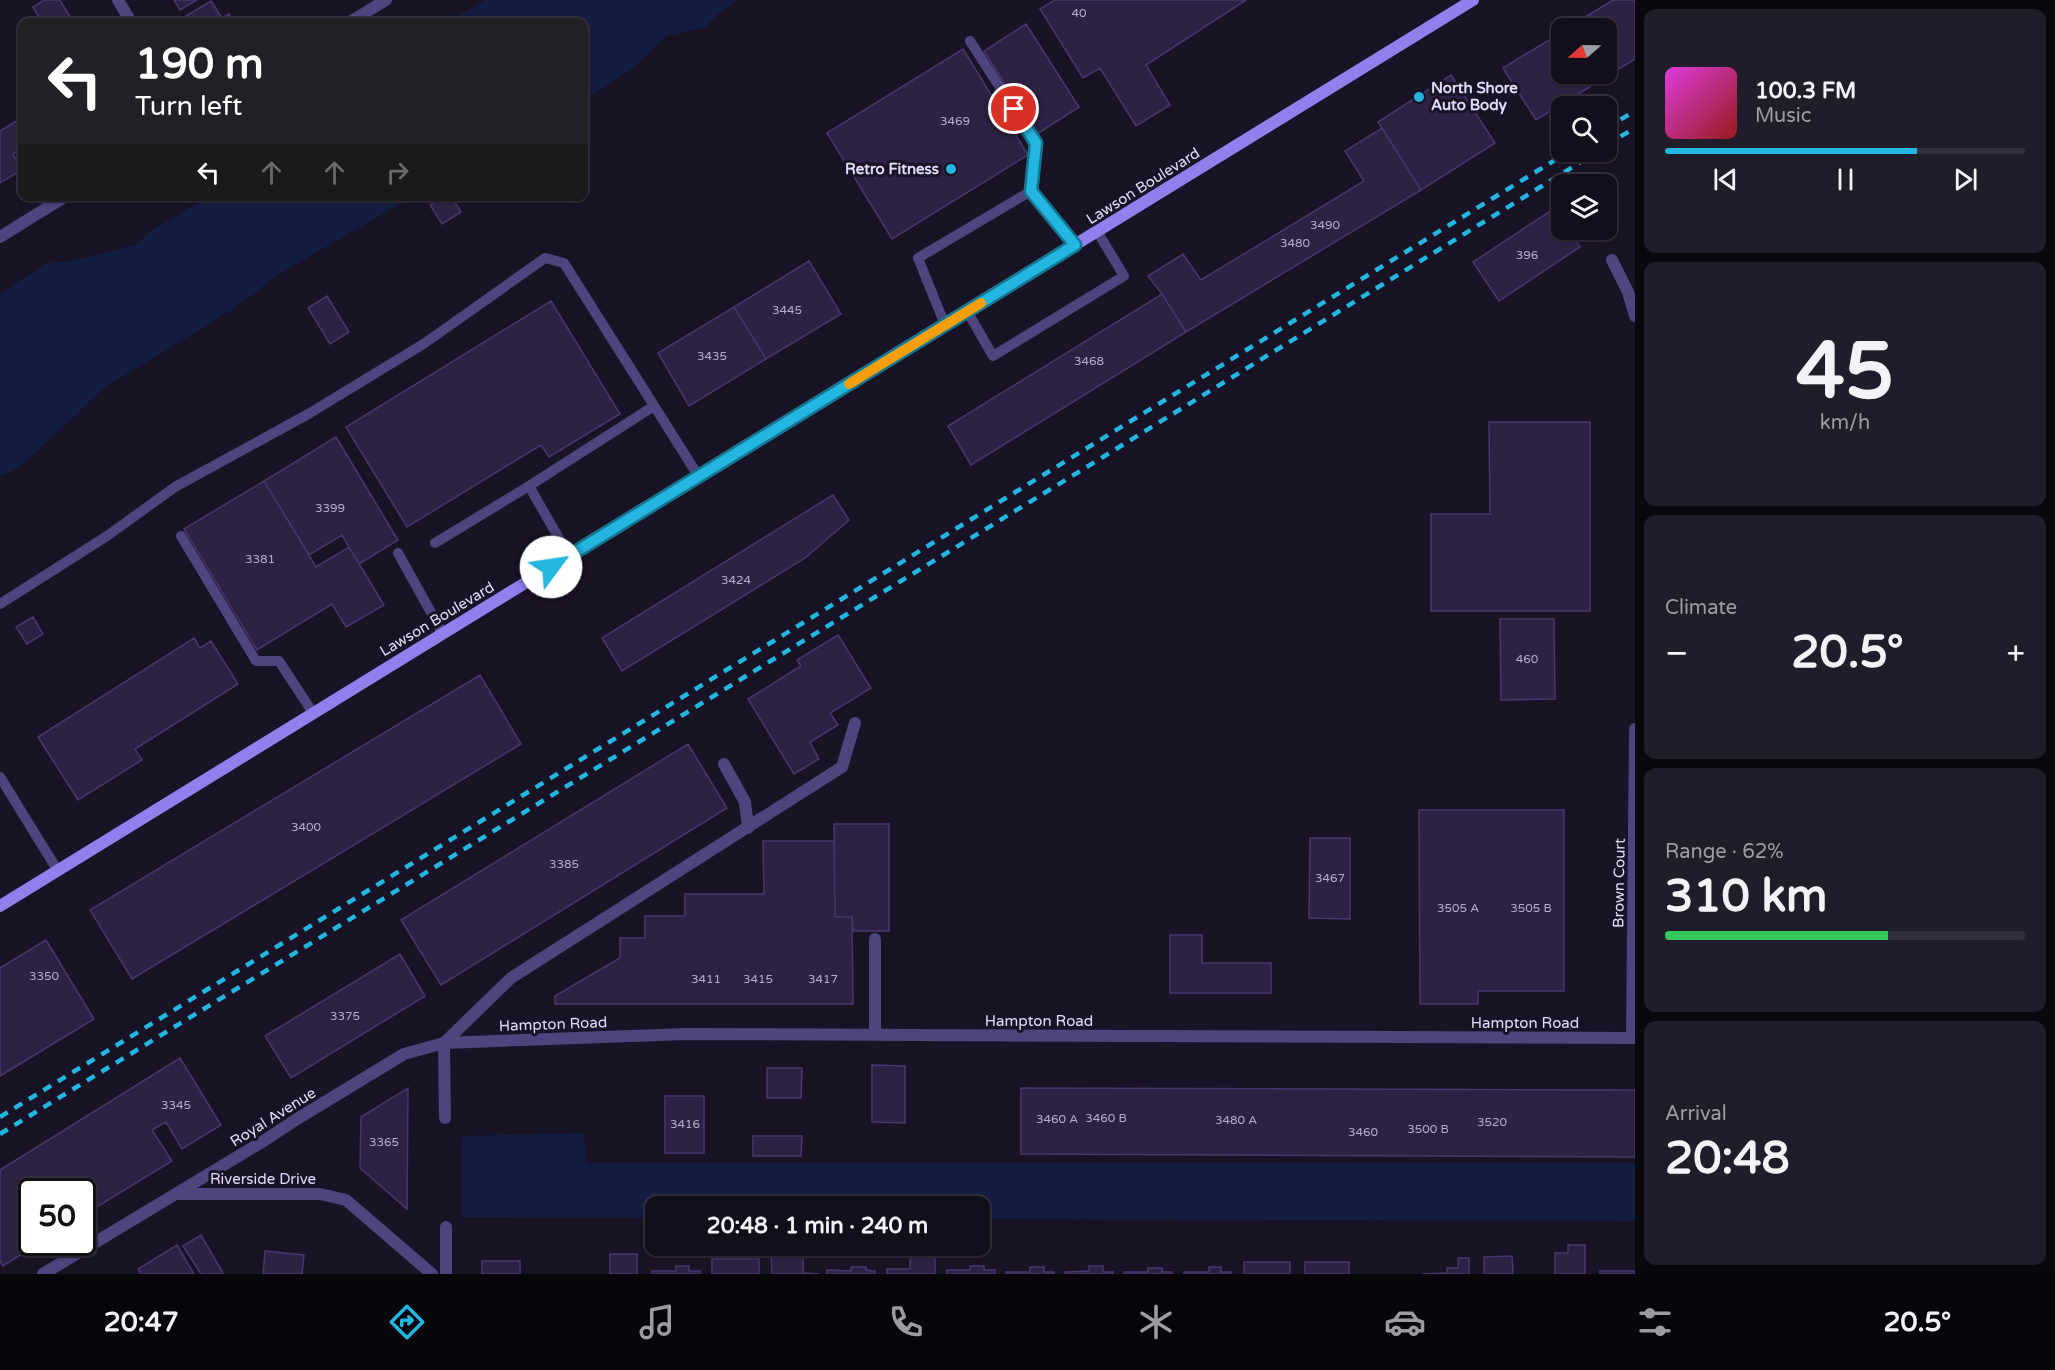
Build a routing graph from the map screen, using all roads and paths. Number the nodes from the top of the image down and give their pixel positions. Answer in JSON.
{"nodes":[{"id":1,"x":118,"y":0,"type":"edge"},
{"id":2,"x":386,"y":0,"type":"edge"},
{"id":3,"x":1473,"y":0,"type":"edge"},
{"id":4,"x":129,"y":18,"type":"edge"},
{"id":5,"x":357,"y":18,"type":"edge"},
{"id":6,"x":970,"y":42,"type":"dead end"},
{"id":7,"x":1031,"y":191,"type":"junction"},
{"id":8,"x":58,"y":201,"type":"edge"},
{"id":9,"x":1097,"y":231,"type":"junction"},
{"id":10,"x":0,"y":237,"type":"edge"},
{"id":11,"x":1075,"y":245,"type":"junction"},
{"id":12,"x":1612,"y":260,"type":"dead end"},
{"id":13,"x":967,"y":311,"type":"junction"},
{"id":14,"x":1635,"y":316,"type":"edge"},
{"id":15,"x":945,"y":326,"type":"junction"},
{"id":16,"x":654,"y":406,"type":"junction"},
{"id":17,"x":699,"y":477,"type":"junction"},
{"id":18,"x":528,"y":486,"type":"junction"},
{"id":19,"x":181,"y":536,"type":"dead end"},
{"id":20,"x":435,"y":543,"type":"dead end"},
{"id":21,"x":398,"y":553,"type":"dead end"},
{"id":22,"x":569,"y":556,"type":"junction"},
{"id":23,"x":0,"y":604,"type":"edge"},
{"id":24,"x":443,"y":634,"type":"junction"},
{"id":25,"x":313,"y":713,"type":"junction"},
{"id":26,"x":855,"y":723,"type":"dead end"},
{"id":27,"x":1635,"y":729,"type":"edge"},
{"id":28,"x":724,"y":764,"type":"dead end"},
{"id":29,"x":0,"y":777,"type":"edge"},
{"id":30,"x":748,"y":828,"type":"junction"},
{"id":31,"x":58,"y":870,"type":"junction"},
{"id":32,"x":0,"y":906,"type":"edge"},
{"id":33,"x":875,"y":939,"type":"dead end"},
{"id":34,"x":875,"y":1035,"type":"junction"},
{"id":35,"x":1634,"y":1038,"type":"edge"},
{"id":36,"x":444,"y":1042,"type":"junction"},
{"id":37,"x":445,"y":1118,"type":"dead end"},
{"id":38,"x":175,"y":1194,"type":"junction"},
{"id":39,"x":446,"y":1227,"type":"dead end"},
{"id":40,"x":43,"y":1274,"type":"edge"},
{"id":41,"x":432,"y":1274,"type":"edge"},
{"id":42,"x":446,"y":1274,"type":"edge"}],
"edges":[{"from":1,"to":4,"type":"street"},
{"from":2,"to":5,"type":"street"},
{"from":3,"to":9,"type":"main road","name":"Lawson Boulevard"},
{"from":6,"to":7,"type":"lane"},
{"from":7,"to":11,"type":"lane"},
{"from":7,"to":15,"type":"lane"},
{"from":8,"to":10,"type":"street"},
{"from":9,"to":11,"type":"main road","name":"Lawson Boulevard"},
{"from":9,"to":13,"type":"lane"},
{"from":11,"to":13,"type":"main road","name":"Lawson Boulevard"},
{"from":12,"to":14,"type":"street"},
{"from":13,"to":15,"type":"main road","name":"Lawson Boulevard"},
{"from":15,"to":17,"type":"main road","name":"Lawson Boulevard"},
{"from":16,"to":17,"type":"lane"},
{"from":16,"to":18,"type":"lane"},
{"from":16,"to":23,"type":"lane"},
{"from":17,"to":22,"type":"main road","name":"Lawson Boulevard"},
{"from":18,"to":20,"type":"lane"},
{"from":18,"to":22,"type":"lane"},
{"from":19,"to":25,"type":"lane"},
{"from":21,"to":24,"type":"lane"},
{"from":22,"to":24,"type":"main road","name":"Lawson Boulevard"},
{"from":24,"to":25,"type":"main road","name":"Lawson Boulevard"},
{"from":25,"to":31,"type":"main road","name":"Lawson Boulevard"},
{"from":26,"to":30,"type":"street","name":"Royal Avenue"},
{"from":27,"to":35,"type":"street","name":"Brown Court"},
{"from":28,"to":30,"type":"street"},
{"from":29,"to":31,"type":"lane"},
{"from":30,"to":36,"type":"street","name":"Royal Avenue"},
{"from":31,"to":32,"type":"main road","name":"Lawson Boulevard"},
{"from":33,"to":34,"type":"street"},
{"from":34,"to":35,"type":"street","name":"Hampton Road"},
{"from":34,"to":36,"type":"street","name":"Hampton Road"},
{"from":36,"to":37,"type":"street"},
{"from":36,"to":38,"type":"street","name":"Royal Avenue"},
{"from":38,"to":40,"type":"street","name":"Royal Avenue"},
{"from":38,"to":41,"type":"street","name":"Riverside Drive"},
{"from":39,"to":42,"type":"street"}]}
